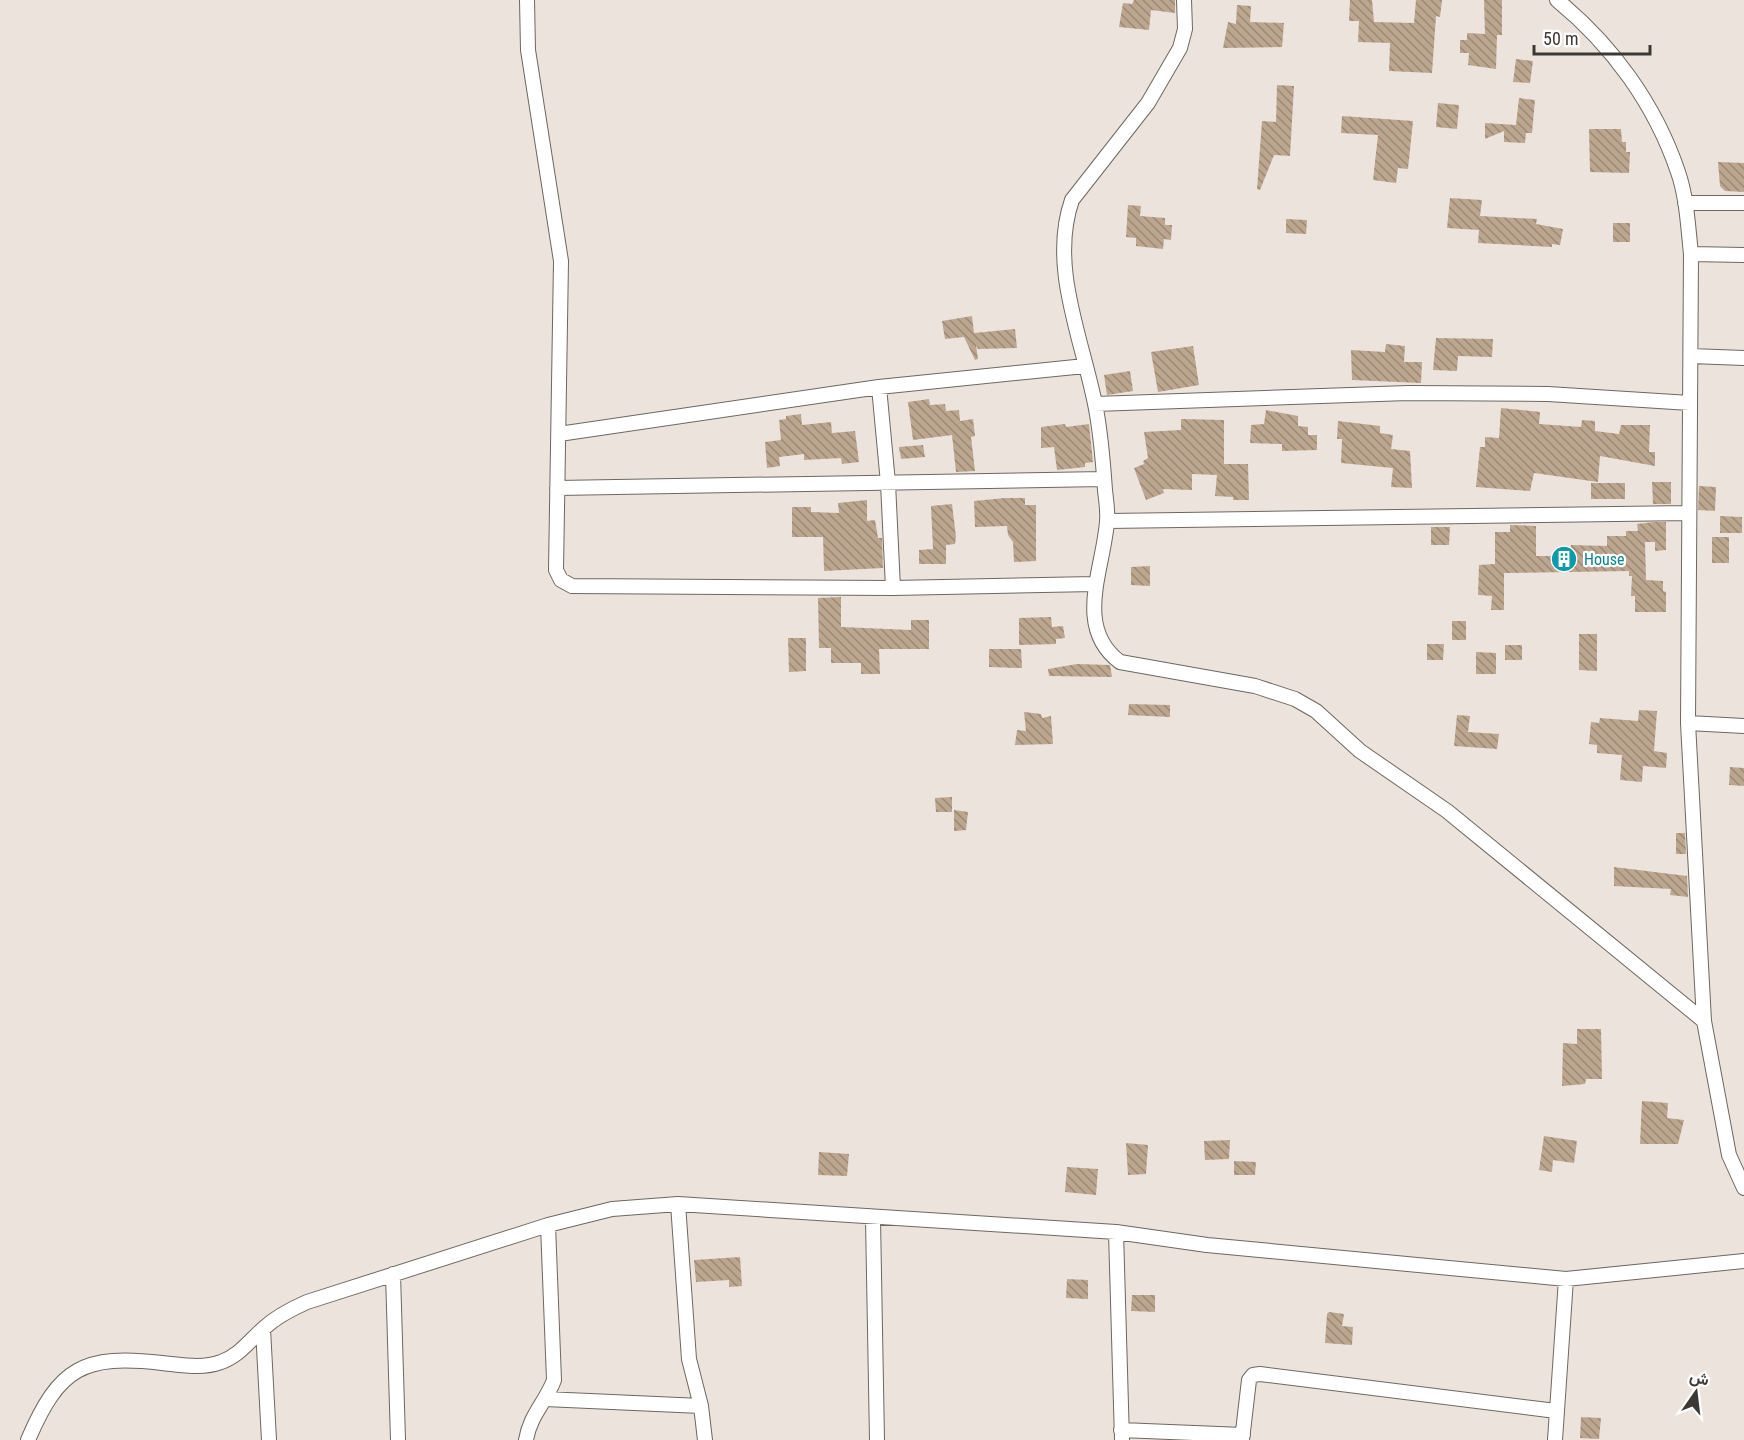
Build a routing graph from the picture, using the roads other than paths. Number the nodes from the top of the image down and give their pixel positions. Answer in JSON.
{"nodes":[{"id":1,"x":527,"y":0,"type":"edge"},
{"id":2,"x":1184,"y":0,"type":"edge"},
{"id":3,"x":1557,"y":0,"type":"edge"},
{"id":4,"x":1685,"y":203,"type":"junction"},
{"id":5,"x":1744,"y":203,"type":"edge"},
{"id":6,"x":1691,"y":254,"type":"junction"},
{"id":7,"x":1744,"y":255,"type":"edge"},
{"id":8,"x":1691,"y":356,"type":"junction"},
{"id":9,"x":1744,"y":358,"type":"edge"},
{"id":10,"x":1084,"y":366,"type":"junction"},
{"id":11,"x":879,"y":387,"type":"junction"},
{"id":12,"x":1690,"y":403,"type":"junction"},
{"id":13,"x":1095,"y":404,"type":"junction"},
{"id":14,"x":559,"y":434,"type":"junction"},
{"id":15,"x":1104,"y":478,"type":"junction"},
{"id":16,"x":888,"y":483,"type":"junction"},
{"id":17,"x":557,"y":488,"type":"junction"},
{"id":18,"x":1689,"y":513,"type":"junction"},
{"id":19,"x":1107,"y":521,"type":"junction"},
{"id":20,"x":1095,"y":584,"type":"junction"},
{"id":21,"x":893,"y":588,"type":"junction"},
{"id":22,"x":1688,"y":723,"type":"junction"},
{"id":23,"x":1744,"y":726,"type":"edge"},
{"id":24,"x":1704,"y":1021,"type":"junction"},
{"id":25,"x":1744,"y":1188,"type":"edge"},
{"id":26,"x":678,"y":1204,"type":"junction"},
{"id":27,"x":873,"y":1219,"type":"junction"},
{"id":28,"x":548,"y":1225,"type":"junction"},
{"id":29,"x":1116,"y":1232,"type":"junction"},
{"id":30,"x":1744,"y":1260,"type":"edge"},
{"id":31,"x":393,"y":1275,"type":"junction"},
{"id":32,"x":1566,"y":1279,"type":"junction"},
{"id":33,"x":263,"y":1329,"type":"junction"},
{"id":34,"x":545,"y":1399,"type":"junction"},
{"id":35,"x":701,"y":1406,"type":"junction"},
{"id":36,"x":1556,"y":1411,"type":"junction"},
{"id":37,"x":1121,"y":1435,"type":"edge"},
{"id":38,"x":1242,"y":1438,"type":"edge"},
{"id":39,"x":28,"y":1440,"type":"edge"},
{"id":40,"x":269,"y":1440,"type":"edge"},
{"id":41,"x":398,"y":1440,"type":"edge"},
{"id":42,"x":526,"y":1440,"type":"edge"},
{"id":43,"x":705,"y":1440,"type":"edge"},
{"id":44,"x":877,"y":1440,"type":"edge"},
{"id":45,"x":1555,"y":1440,"type":"edge"}],
"edges":[{"from":1,"to":14,"type":"street"},
{"from":2,"to":10,"type":"street"},
{"from":3,"to":4,"type":"street"},
{"from":4,"to":5,"type":"street"},
{"from":4,"to":6,"type":"street"},
{"from":6,"to":7,"type":"street"},
{"from":6,"to":8,"type":"street"},
{"from":8,"to":9,"type":"street"},
{"from":8,"to":12,"type":"street"},
{"from":10,"to":11,"type":"street"},
{"from":10,"to":13,"type":"street"},
{"from":11,"to":14,"type":"street"},
{"from":11,"to":16,"type":"street"},
{"from":12,"to":13,"type":"street"},
{"from":12,"to":18,"type":"street"},
{"from":13,"to":15,"type":"street"},
{"from":14,"to":17,"type":"street"},
{"from":15,"to":16,"type":"street"},
{"from":15,"to":19,"type":"street"},
{"from":16,"to":17,"type":"street"},
{"from":16,"to":21,"type":"street"},
{"from":17,"to":21,"type":"street"},
{"from":18,"to":19,"type":"street"},
{"from":18,"to":22,"type":"street"},
{"from":19,"to":20,"type":"street"},
{"from":20,"to":21,"type":"street"},
{"from":20,"to":24,"type":"street"},
{"from":22,"to":23,"type":"street"},
{"from":22,"to":24,"type":"street"},
{"from":24,"to":25,"type":"street"},
{"from":26,"to":27,"type":"street"},
{"from":26,"to":28,"type":"street"},
{"from":26,"to":35,"type":"street"},
{"from":27,"to":29,"type":"street"},
{"from":27,"to":44,"type":"street"},
{"from":28,"to":31,"type":"street"},
{"from":28,"to":34,"type":"street"},
{"from":29,"to":32,"type":"street"},
{"from":29,"to":37,"type":"street"},
{"from":30,"to":32,"type":"street"},
{"from":31,"to":33,"type":"street"},
{"from":31,"to":41,"type":"street"},
{"from":32,"to":36,"type":"street"},
{"from":33,"to":39,"type":"street"},
{"from":33,"to":40,"type":"street"},
{"from":34,"to":35,"type":"street"},
{"from":34,"to":42,"type":"street"},
{"from":35,"to":43,"type":"street"},
{"from":36,"to":38,"type":"street"},
{"from":36,"to":45,"type":"street"},
{"from":37,"to":38,"type":"street"}]}
